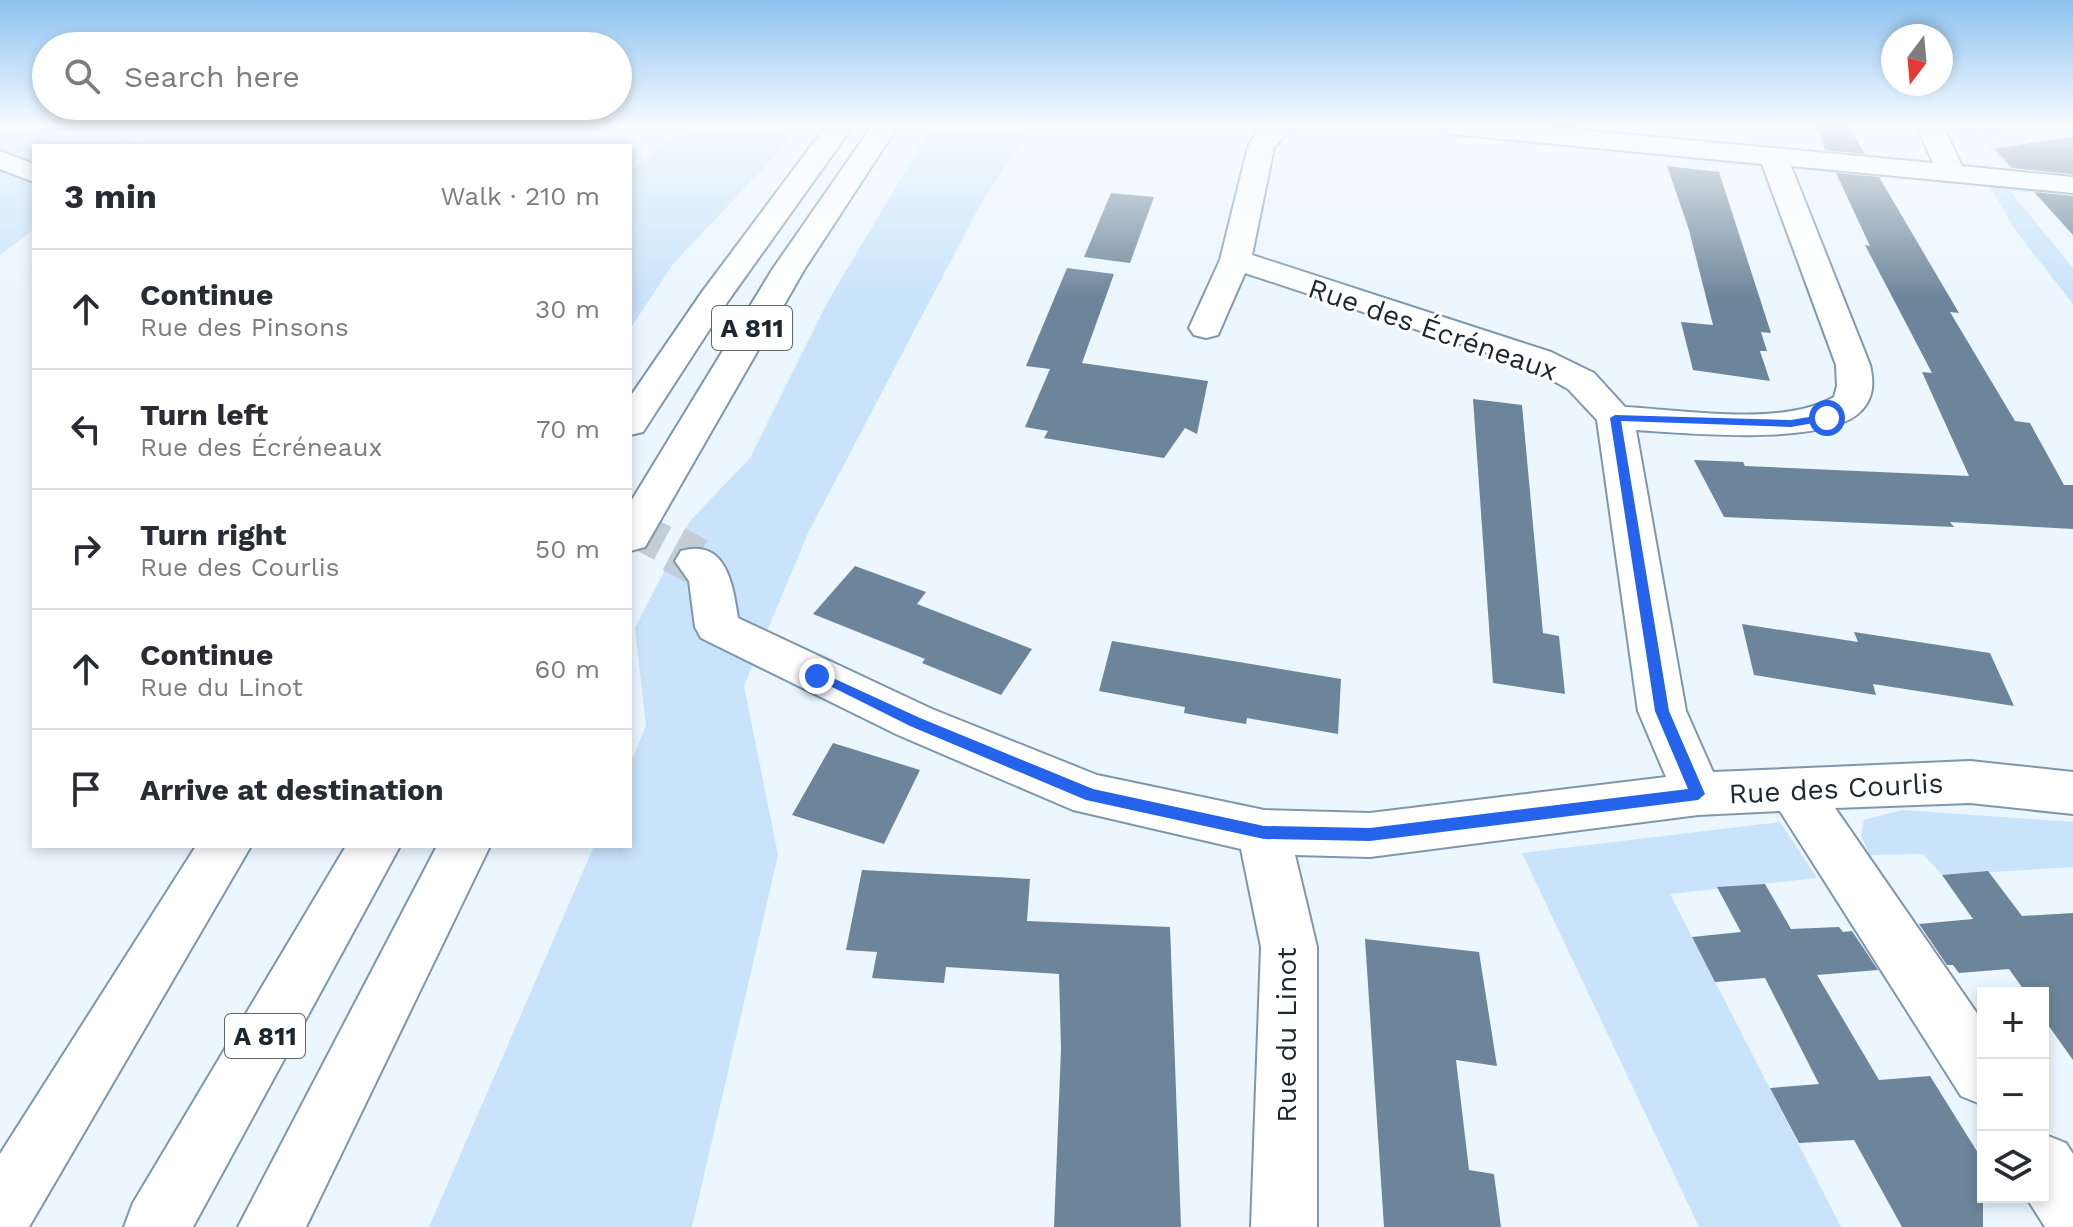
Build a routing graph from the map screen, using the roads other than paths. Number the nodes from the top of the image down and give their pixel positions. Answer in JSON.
{"nodes":[{"id":1,"x":798,"y":183,"type":"edge"},
{"id":2,"x":847,"y":183,"type":"edge"},
{"id":3,"x":1253,"y":183,"type":"edge"},
{"id":4,"x":1783,"y":183,"type":"edge"},
{"id":5,"x":1235,"y":260,"type":"junction"},
{"id":6,"x":1206,"y":328,"type":"dead end"},
{"id":7,"x":1615,"y":418,"type":"junction"},
{"id":8,"x":632,"y":421,"type":"edge"},
{"id":9,"x":632,"y":534,"type":"edge"},
{"id":10,"x":696,"y":561,"type":"tunnel mouth"},
{"id":11,"x":1794,"y":789,"type":"junction"},
{"id":12,"x":2073,"y":793,"type":"edge"},
{"id":13,"x":1698,"y":794,"type":"junction"},
{"id":14,"x":1264,"y":832,"type":"junction"},
{"id":15,"x":224,"y":848,"type":"edge"},
{"id":16,"x":373,"y":848,"type":"edge"},
{"id":17,"x":463,"y":848,"type":"edge"},
{"id":18,"x":1977,"y":1066,"type":"edge"},
{"id":19,"x":2049,"y":1175,"type":"edge"},
{"id":20,"x":2073,"y":1211,"type":"edge"},
{"id":21,"x":0,"y":1214,"type":"edge"},
{"id":22,"x":157,"y":1227,"type":"edge"},
{"id":23,"x":271,"y":1227,"type":"edge"},
{"id":24,"x":1284,"y":1227,"type":"edge"}],
"edges":[{"from":1,"to":8,"type":"main road","number":"A 811"},
{"from":2,"to":9,"type":"main road","number":"A 811"},
{"from":3,"to":5,"type":"main road"},
{"from":4,"to":7,"type":"main road"},
{"from":5,"to":6,"type":"main road"},
{"from":5,"to":7,"type":"main road","name":"Rue des Écréneaux"},
{"from":7,"to":13,"type":"main road"},
{"from":10,"to":14,"type":"main road"},
{"from":11,"to":12,"type":"main road","name":"Rue des Courlis"},
{"from":11,"to":13,"type":"main road","name":"Rue des Courlis"},
{"from":11,"to":18,"type":"main road"},
{"from":13,"to":14,"type":"main road","name":"Rue des Courlis"},
{"from":14,"to":24,"type":"main road","name":"Rue du Linot"},
{"from":15,"to":21,"type":"main road"},
{"from":16,"to":22,"type":"main road","number":"A 811"},
{"from":17,"to":23,"type":"main road"},
{"from":19,"to":20,"type":"main road"}]}
